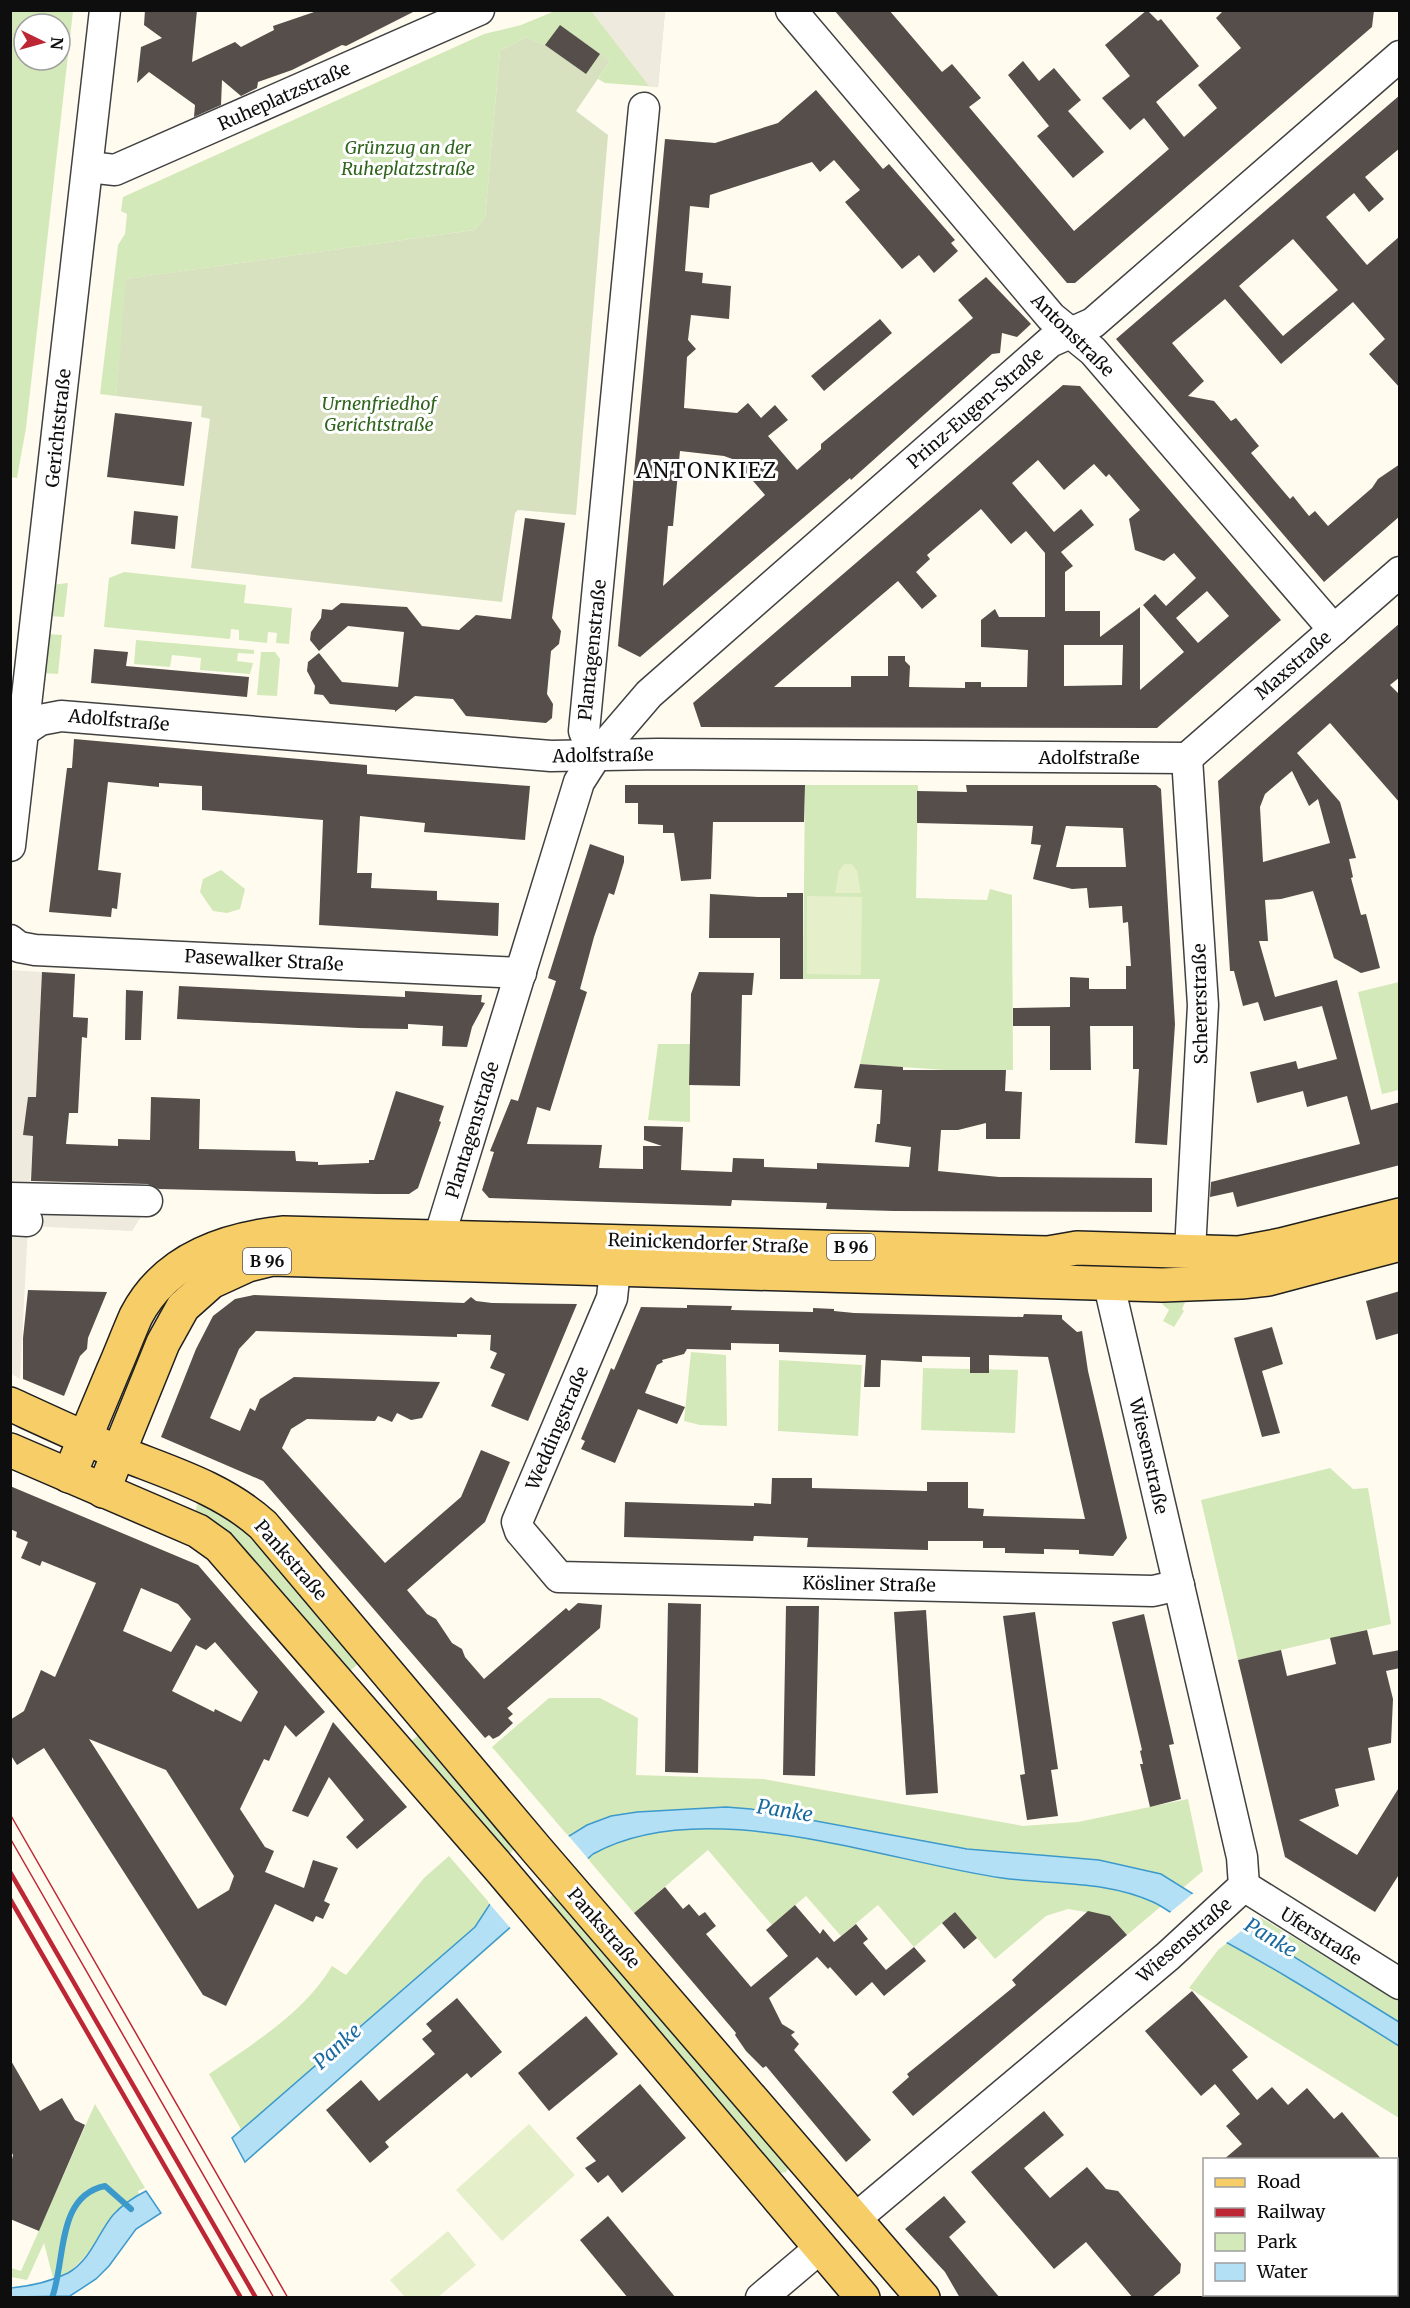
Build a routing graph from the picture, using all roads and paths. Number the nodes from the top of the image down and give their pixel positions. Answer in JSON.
{"nodes":[{"id":1,"x":105,"y":10,"type":"edge"},
{"id":2,"x":479,"y":10,"type":"edge"},
{"id":3,"x":791,"y":10,"type":"edge"},
{"id":4,"x":1400,"y":56,"type":"edge"},
{"id":5,"x":644,"y":108,"type":"dead end"},
{"id":6,"x":88,"y":168,"type":"junction"},
{"id":7,"x":1071,"y":333,"type":"junction"},
{"id":8,"x":1400,"y":572,"type":"edge"},
{"id":9,"x":1334,"y":630,"type":"junction"},
{"id":10,"x":25,"y":730,"type":"junction"},
{"id":11,"x":595,"y":757,"type":"junction"},
{"id":12,"x":1187,"y":758,"type":"junction"},
{"id":13,"x":10,"y":846,"type":"edge"},
{"id":14,"x":10,"y":940,"type":"edge"},
{"id":15,"x":521,"y":973,"type":"junction"},
{"id":16,"x":147,"y":1201,"type":"dead end"},
{"id":17,"x":16,"y":1213,"type":"edge"},
{"id":18,"x":1400,"y":1215,"type":"edge"},
{"id":19,"x":1400,"y":1244,"type":"edge"},
{"id":20,"x":1109,"y":1249,"type":"junction"},
{"id":21,"x":439,"y":1251,"type":"junction"},
{"id":22,"x":1190,"y":1251,"type":"junction"},
{"id":23,"x":1294,"y":1257,"type":"junction"},
{"id":24,"x":1048,"y":1267,"type":"junction"},
{"id":25,"x":615,"y":1269,"type":"junction"},
{"id":26,"x":1189,"y":1284,"type":"junction"},
{"id":27,"x":1109,"y":1285,"type":"junction"},
{"id":28,"x":10,"y":1404,"type":"edge"},
{"id":29,"x":85,"y":1438,"type":"junction"},
{"id":30,"x":10,"y":1450,"type":"edge"},
{"id":31,"x":119,"y":1453,"type":"junction"},
{"id":32,"x":69,"y":1476,"type":"junction"},
{"id":33,"x":190,"y":1481,"type":"junction"},
{"id":34,"x":103,"y":1491,"type":"junction"},
{"id":35,"x":173,"y":1521,"type":"junction"},
{"id":36,"x":559,"y":1577,"type":"joint"},
{"id":37,"x":1179,"y":1585,"type":"junction"},
{"id":38,"x":399,"y":1687,"type":"junction"},
{"id":39,"x":366,"y":1715,"type":"junction"},
{"id":40,"x":1237,"y":1893,"type":"junction"},
{"id":41,"x":1400,"y":1984,"type":"edge"},
{"id":42,"x":809,"y":2167,"type":"junction"},
{"id":43,"x":775,"y":2196,"type":"junction"},
{"id":44,"x":855,"y":2219,"type":"junction"},
{"id":45,"x":820,"y":2248,"type":"junction"},
{"id":46,"x":901,"y":2272,"type":"junction"},
{"id":47,"x":761,"y":2298,"type":"edge"},
{"id":48,"x":863,"y":2298,"type":"edge"},
{"id":49,"x":869,"y":2298,"type":"edge"},
{"id":50,"x":923,"y":2298,"type":"edge"}],
"edges":[{"from":1,"to":6,"type":"street","name":"Gerichtstraße"},
{"from":2,"to":6,"type":"street","name":"Ruheplatzstraße"},
{"from":3,"to":7,"type":"street","name":"Antonstraße"},
{"from":4,"to":7,"type":"street","name":"Prinz-Eugen-Straße"},
{"from":5,"to":11,"type":"street","name":"Plantagenstraße"},
{"from":6,"to":10,"type":"street","name":"Gerichtstraße"},
{"from":7,"to":9,"type":"street","name":"Antonstraße"},
{"from":7,"to":11,"type":"street","name":"Prinz-Eugen-Straße"},
{"from":8,"to":9,"type":"street","name":"Maxstraße"},
{"from":9,"to":12,"type":"street","name":"Maxstraße"},
{"from":10,"to":11,"type":"street","name":"Adolfstraße"},
{"from":10,"to":13,"type":"street","name":"Gerichtstraße"},
{"from":11,"to":12,"type":"street","name":"Adolfstraße"},
{"from":11,"to":15,"type":"street","name":"Plantagenstraße"},
{"from":12,"to":22,"type":"street","name":"Schererstraße"},
{"from":14,"to":15,"type":"street","name":"Pasewalker Straße"},
{"from":15,"to":21,"type":"street","name":"Plantagenstraße"},
{"from":16,"to":17,"type":"street"},
{"from":18,"to":23,"type":"main road","name":"Reinickendorfer Straße","number":"B 96"},
{"from":19,"to":23,"type":"main road","name":"Reinickendorfer Straße","number":"B 96"},
{"from":20,"to":22,"type":"main road","name":"Reinickendorfer Straße","number":"B 96"},
{"from":20,"to":24,"type":"main road","name":"Reinickendorfer Straße","number":"B 96"},
{"from":20,"to":27,"type":"main road"},
{"from":21,"to":24,"type":"main road","name":"Reinickendorfer Straße","number":"B 96"},
{"from":21,"to":25,"type":"main road","name":"Reinickendorfer Straße","number":"B 96"},
{"from":21,"to":29,"type":"main road","name":"Reinickendorfer Straße","number":"B 96"},
{"from":21,"to":31,"type":"main road","name":"Reinickendorfer Straße","number":"B 96"},
{"from":22,"to":23,"type":"main road","name":"Reinickendorfer Straße","number":"B 96"},
{"from":22,"to":26,"type":"main road"},
{"from":23,"to":26,"type":"main road","name":"Reinickendorfer Straße","number":"B 96"},
{"from":24,"to":25,"type":"main road","name":"Reinickendorfer Straße","number":"B 96"},
{"from":24,"to":27,"type":"main road","name":"Reinickendorfer Straße","number":"B 96"},
{"from":25,"to":36,"type":"street","name":"Weddingstraße"},
{"from":26,"to":27,"type":"main road","name":"Reinickendorfer Straße","number":"B 96"},
{"from":27,"to":37,"type":"street","name":"Wiesenstraße"},
{"from":28,"to":29,"type":"main road"},
{"from":29,"to":31,"type":"main road"},
{"from":29,"to":32,"type":"main road","name":"Reinickendorfer Straße","number":"B 96"},
{"from":30,"to":32,"type":"main road"},
{"from":31,"to":33,"type":"main road","name":"Pankstraße"},
{"from":31,"to":34,"type":"main road","name":"Reinickendorfer Straße","number":"B 96"},
{"from":32,"to":34,"type":"main road"},
{"from":33,"to":35,"type":"main road"},
{"from":33,"to":38,"type":"main road","name":"Pankstraße"},
{"from":34,"to":35,"type":"main road"},
{"from":35,"to":39,"type":"main road"},
{"from":36,"to":37,"type":"street","name":"Kösliner Straße"},
{"from":37,"to":40,"type":"street","name":"Wiesenstraße"},
{"from":38,"to":39,"type":"main road"},
{"from":38,"to":42,"type":"main road","name":"Pankstraße"},
{"from":39,"to":43,"type":"main road"},
{"from":40,"to":41,"type":"street","name":"Uferstraße"},
{"from":40,"to":44,"type":"street","name":"Wiesenstraße"},
{"from":42,"to":43,"type":"main road"},
{"from":42,"to":44,"type":"main road","name":"Pankstraße"},
{"from":43,"to":45,"type":"main road"},
{"from":44,"to":45,"type":"main road","name":"Wiesenstraße"},
{"from":44,"to":46,"type":"main road","name":"Pankstraße"},
{"from":45,"to":47,"type":"street","name":"Wiesenstraße"},
{"from":45,"to":48,"type":"main road"},
{"from":46,"to":49,"type":"main road"},
{"from":46,"to":50,"type":"main road","name":"Pankstraße"}]}
